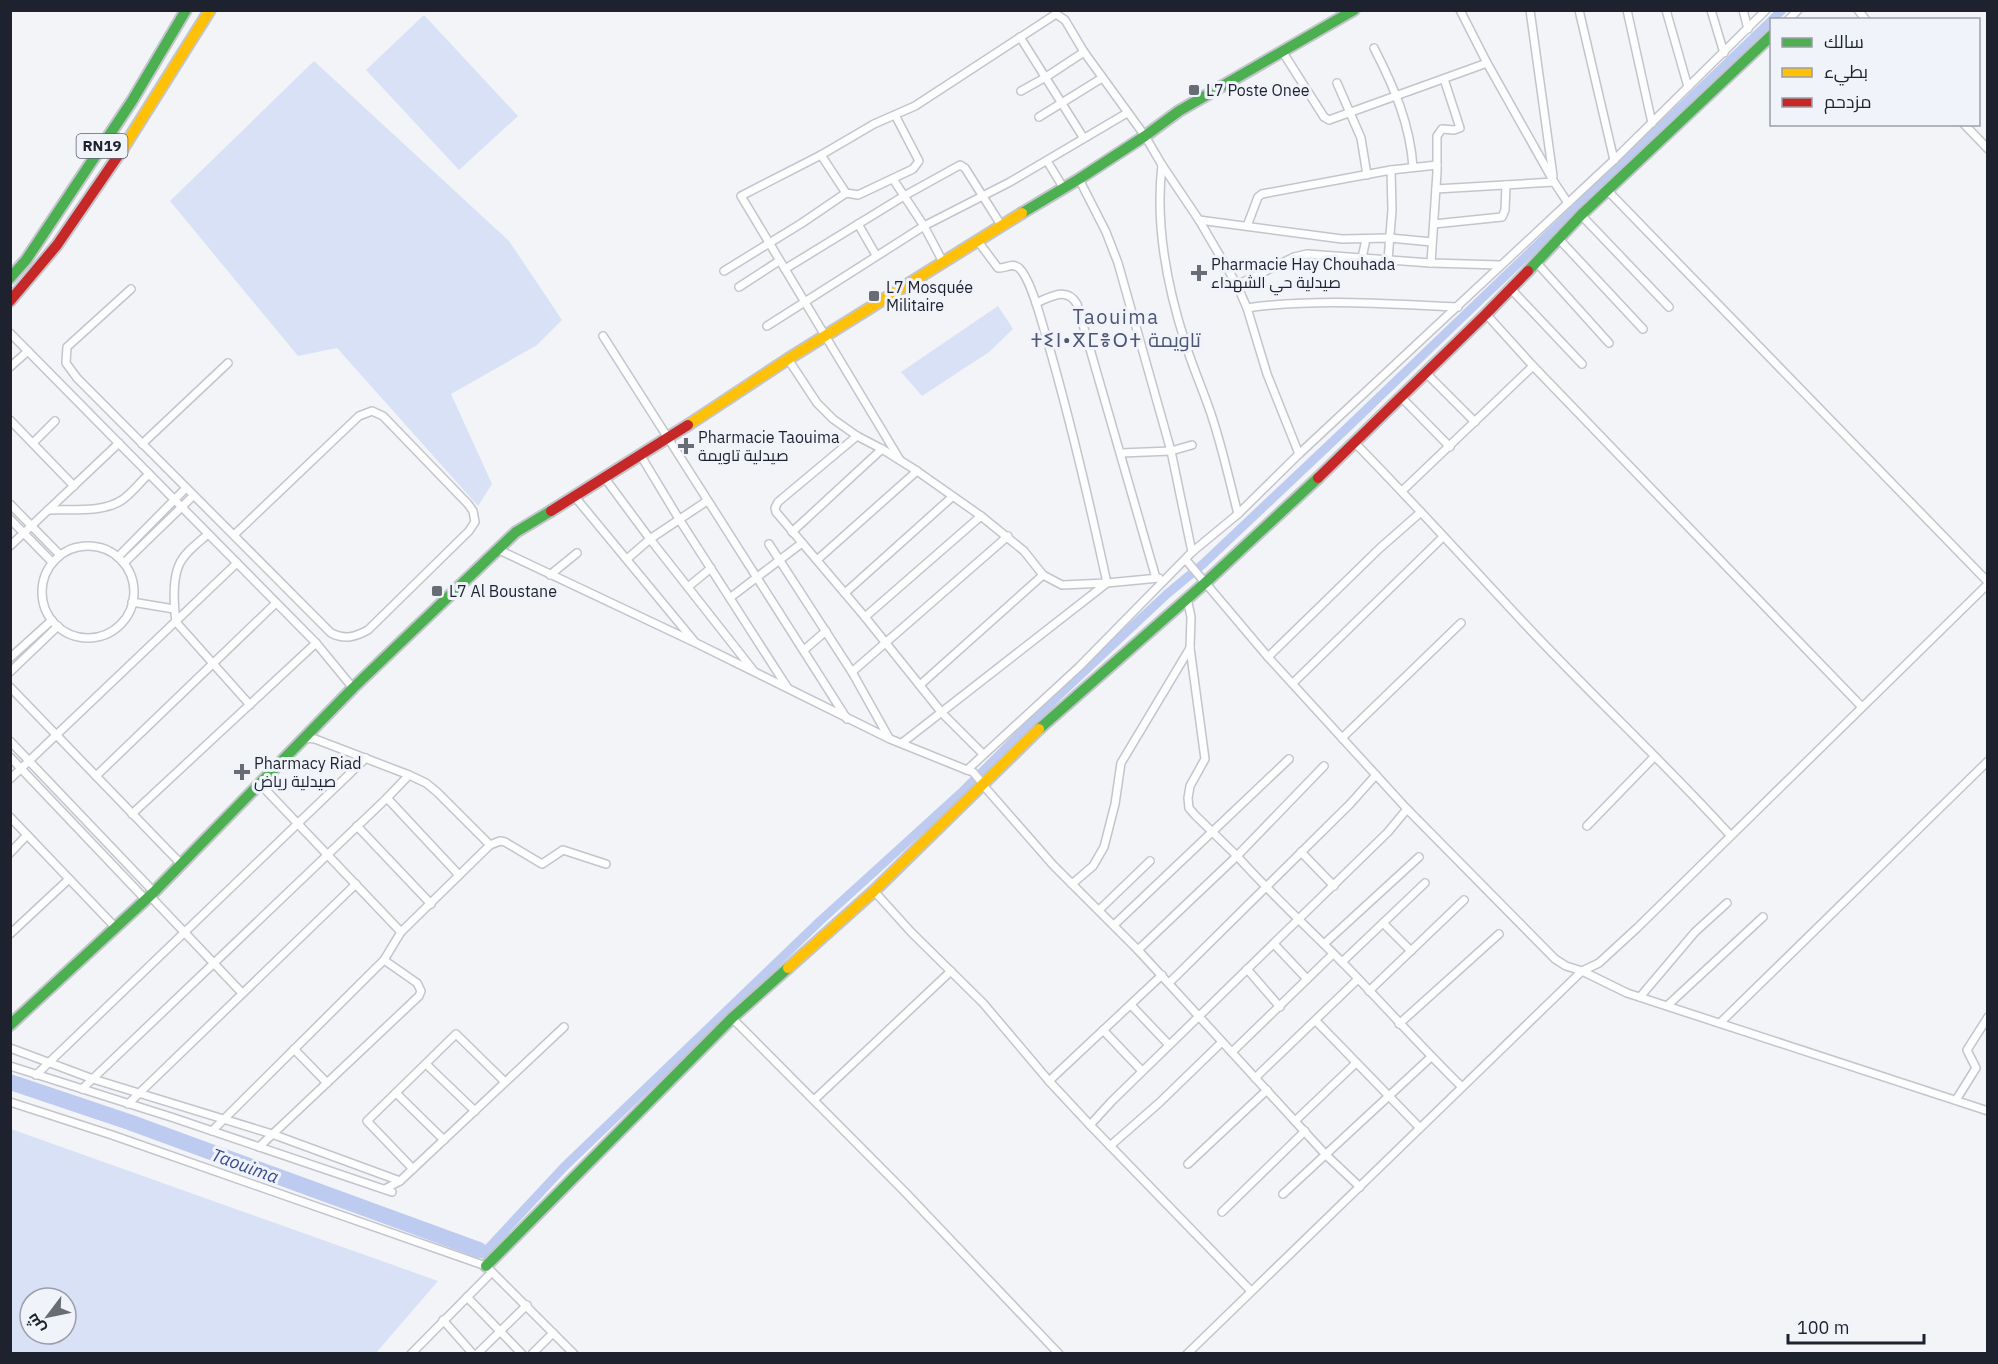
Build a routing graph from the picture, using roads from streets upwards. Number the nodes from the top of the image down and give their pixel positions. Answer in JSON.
{"nodes":[{"id":1,"x":186,"y":10,"type":"edge"},
{"id":2,"x":210,"y":10,"type":"edge"},
{"id":3,"x":1354,"y":10,"type":"edge"},
{"id":4,"x":1460,"y":10,"type":"edge"},
{"id":5,"x":1530,"y":10,"type":"edge"},
{"id":6,"x":1579,"y":10,"type":"edge"},
{"id":7,"x":1627,"y":10,"type":"edge"},
{"id":8,"x":1665,"y":10,"type":"edge"},
{"id":9,"x":1711,"y":10,"type":"edge"},
{"id":10,"x":1743,"y":10,"type":"edge"},
{"id":11,"x":1766,"y":10,"type":"edge"},
{"id":12,"x":1748,"y":29,"type":"junction"},
{"id":13,"x":1770,"y":37,"type":"edge"},
{"id":14,"x":1020,"y":38,"type":"junction"},
{"id":15,"x":1374,"y":48,"type":"dead end"},
{"id":16,"x":1282,"y":51,"type":"junction"},
{"id":17,"x":1084,"y":52,"type":"junction"},
{"id":18,"x":1724,"y":53,"type":"junction"},
{"id":19,"x":1487,"y":63,"type":"junction"},
{"id":20,"x":1046,"y":77,"type":"junction"},
{"id":21,"x":1102,"y":78,"type":"junction"},
{"id":22,"x":1444,"y":79,"type":"junction"},
{"id":23,"x":1337,"y":83,"type":"dead end"},
{"id":24,"x":1688,"y":87,"type":"junction"},
{"id":25,"x":1021,"y":91,"type":"dead end"},
{"id":26,"x":1396,"y":95,"type":"junction"},
{"id":27,"x":1062,"y":103,"type":"junction"},
{"id":28,"x":1126,"y":113,"type":"junction"},
{"id":29,"x":1351,"y":113,"type":"junction"},
{"id":30,"x":895,"y":115,"type":"junction"},
{"id":31,"x":1040,"y":117,"type":"dead end"},
{"id":32,"x":1652,"y":123,"type":"junction"},
{"id":33,"x":1966,"y":126,"type":"edge"},
{"id":34,"x":1145,"y":136,"type":"junction"},
{"id":35,"x":1083,"y":137,"type":"junction"},
{"id":36,"x":1988,"y":149,"type":"edge"},
{"id":37,"x":821,"y":155,"type":"junction"},
{"id":38,"x":1614,"y":160,"type":"junction"},
{"id":39,"x":1047,"y":161,"type":"junction"},
{"id":40,"x":1162,"y":165,"type":"junction"},
{"id":41,"x":1437,"y":165,"type":"junction"},
{"id":42,"x":1413,"y":167,"type":"junction"},
{"id":43,"x":1391,"y":170,"type":"junction"},
{"id":44,"x":1367,"y":175,"type":"junction"},
{"id":45,"x":1596,"y":177,"type":"junction"},
{"id":46,"x":892,"y":179,"type":"junction"},
{"id":47,"x":1079,"y":179,"type":"junction"},
{"id":48,"x":1554,"y":182,"type":"junction"},
{"id":49,"x":1506,"y":185,"type":"junction"},
{"id":50,"x":1063,"y":187,"type":"junction"},
{"id":51,"x":1436,"y":189,"type":"junction"},
{"id":52,"x":1607,"y":190,"type":"junction"},
{"id":53,"x":846,"y":192,"type":"junction"},
{"id":54,"x":904,"y":196,"type":"junction"},
{"id":55,"x":982,"y":196,"type":"junction"},
{"id":56,"x":1568,"y":203,"type":"junction"},
{"id":57,"x":1581,"y":215,"type":"junction"},
{"id":58,"x":1199,"y":220,"type":"junction"},
{"id":59,"x":858,"y":224,"type":"junction"},
{"id":60,"x":1434,"y":224,"type":"junction"},
{"id":61,"x":1001,"y":225,"type":"junction"},
{"id":62,"x":924,"y":226,"type":"junction"},
{"id":63,"x":1247,"y":226,"type":"junction"},
{"id":64,"x":1390,"y":238,"type":"junction"},
{"id":65,"x":1558,"y":238,"type":"junction"},
{"id":66,"x":977,"y":240,"type":"junction"},
{"id":67,"x":1366,"y":240,"type":"junction"},
{"id":68,"x":1432,"y":242,"type":"junction"},
{"id":69,"x":769,"y":243,"type":"junction"},
{"id":70,"x":876,"y":255,"type":"junction"},
{"id":71,"x":1362,"y":258,"type":"junction"},
{"id":72,"x":1388,"y":260,"type":"junction"},
{"id":73,"x":779,"y":261,"type":"junction"},
{"id":74,"x":943,"y":262,"type":"junction"},
{"id":75,"x":1536,"y":262,"type":"junction"},
{"id":76,"x":1431,"y":263,"type":"junction"},
{"id":77,"x":1500,"y":265,"type":"junction"},
{"id":78,"x":785,"y":269,"type":"junction"},
{"id":79,"x":724,"y":271,"type":"dead end"},
{"id":80,"x":10,"y":278,"type":"edge"},
{"id":81,"x":1237,"y":285,"type":"junction"},
{"id":82,"x":740,"y":287,"type":"dead end"},
{"id":83,"x":1510,"y":288,"type":"junction"},
{"id":84,"x":131,"y":289,"type":"dead end"},
{"id":85,"x":10,"y":301,"type":"edge"},
{"id":86,"x":1036,"y":303,"type":"junction"},
{"id":87,"x":804,"y":304,"type":"junction"},
{"id":88,"x":1458,"y":307,"type":"junction"},
{"id":89,"x":1669,"y":307,"type":"dead end"},
{"id":90,"x":1247,"y":308,"type":"junction"},
{"id":91,"x":1486,"y":314,"type":"junction"},
{"id":92,"x":767,"y":327,"type":"dead end"},
{"id":93,"x":1643,"y":329,"type":"dead end"},
{"id":94,"x":10,"y":333,"type":"edge"},
{"id":95,"x":603,"y":336,"type":"dead end"},
{"id":96,"x":826,"y":336,"type":"junction"},
{"id":97,"x":1609,"y":343,"type":"dead end"},
{"id":98,"x":28,"y":351,"type":"junction"},
{"id":99,"x":788,"y":359,"type":"junction"},
{"id":100,"x":228,"y":363,"type":"dead end"},
{"id":101,"x":1582,"y":364,"type":"dead end"},
{"id":102,"x":1533,"y":366,"type":"junction"},
{"id":103,"x":10,"y":367,"type":"edge"},
{"id":104,"x":1426,"y":374,"type":"junction"},
{"id":105,"x":1401,"y":397,"type":"junction"},
{"id":106,"x":10,"y":420,"type":"edge"},
{"id":107,"x":55,"y":421,"type":"dead end"},
{"id":108,"x":1475,"y":422,"type":"junction"},
{"id":109,"x":668,"y":436,"type":"junction"},
{"id":110,"x":857,"y":436,"type":"junction"},
{"id":111,"x":33,"y":443,"type":"junction"},
{"id":112,"x":118,"y":443,"type":"junction"},
{"id":113,"x":1354,"y":443,"type":"junction"},
{"id":114,"x":142,"y":444,"type":"junction"},
{"id":115,"x":1192,"y":445,"type":"dead end"},
{"id":116,"x":1450,"y":447,"type":"junction"},
{"id":117,"x":882,"y":448,"type":"junction"},
{"id":118,"x":1172,"y":451,"type":"junction"},
{"id":119,"x":1120,"y":453,"type":"junction"},
{"id":120,"x":1299,"y":454,"type":"junction"},
{"id":121,"x":641,"y":456,"type":"junction"},
{"id":122,"x":900,"y":460,"type":"junction"},
{"id":123,"x":917,"y":471,"type":"junction"},
{"id":124,"x":149,"y":474,"type":"junction"},
{"id":125,"x":604,"y":477,"type":"junction"},
{"id":126,"x":74,"y":486,"type":"junction"},
{"id":127,"x":185,"y":489,"type":"junction"},
{"id":128,"x":1402,"y":491,"type":"junction"},
{"id":129,"x":193,"y":496,"type":"junction"},
{"id":130,"x":575,"y":496,"type":"junction"},
{"id":131,"x":952,"y":497,"type":"junction"},
{"id":132,"x":175,"y":501,"type":"junction"},
{"id":133,"x":707,"y":501,"type":"junction"},
{"id":134,"x":10,"y":504,"type":"edge"},
{"id":135,"x":182,"y":507,"type":"junction"},
{"id":136,"x":48,"y":510,"type":"junction"},
{"id":137,"x":1421,"y":512,"type":"junction"},
{"id":138,"x":1238,"y":514,"type":"junction"},
{"id":139,"x":981,"y":516,"type":"junction"},
{"id":140,"x":10,"y":519,"type":"edge"},
{"id":141,"x":679,"y":519,"type":"junction"},
{"id":142,"x":32,"y":526,"type":"junction"},
{"id":143,"x":792,"y":532,"type":"junction"},
{"id":144,"x":24,"y":533,"type":"junction"},
{"id":145,"x":208,"y":534,"type":"junction"},
{"id":146,"x":234,"y":535,"type":"junction"},
{"id":147,"x":1008,"y":536,"type":"junction"},
{"id":148,"x":1443,"y":537,"type":"junction"},
{"id":149,"x":650,"y":540,"type":"junction"},
{"id":150,"x":802,"y":543,"type":"junction"},
{"id":151,"x":769,"y":544,"type":"dead end"},
{"id":152,"x":10,"y":546,"type":"edge"},
{"id":153,"x":497,"y":549,"type":"junction"},
{"id":154,"x":1192,"y":552,"type":"junction"},
{"id":155,"x":577,"y":553,"type":"dead end"},
{"id":156,"x":60,"y":555,"type":"junction"},
{"id":157,"x":627,"y":559,"type":"junction"},
{"id":158,"x":121,"y":560,"type":"junction"},
{"id":159,"x":780,"y":560,"type":"junction"},
{"id":160,"x":817,"y":560,"type":"junction"},
{"id":161,"x":52,"y":562,"type":"junction"},
{"id":162,"x":237,"y":563,"type":"junction"},
{"id":163,"x":1188,"y":563,"type":"junction"},
{"id":164,"x":711,"y":568,"type":"junction"},
{"id":165,"x":550,"y":575,"type":"junction"},
{"id":166,"x":1043,"y":575,"type":"junction"},
{"id":167,"x":758,"y":576,"type":"junction"},
{"id":168,"x":1167,"y":577,"type":"junction"},
{"id":169,"x":1156,"y":578,"type":"junction"},
{"id":170,"x":1201,"y":579,"type":"junction"},
{"id":171,"x":1107,"y":583,"type":"junction"},
{"id":172,"x":1988,"y":583,"type":"edge"},
{"id":173,"x":688,"y":587,"type":"junction"},
{"id":174,"x":845,"y":593,"type":"junction"},
{"id":175,"x":731,"y":597,"type":"junction"},
{"id":176,"x":1187,"y":597,"type":"junction"},
{"id":177,"x":132,"y":602,"type":"junction"},
{"id":178,"x":276,"y":603,"type":"junction"},
{"id":179,"x":174,"y":609,"type":"junction"},
{"id":180,"x":866,"y":616,"type":"junction"},
{"id":181,"x":51,"y":620,"type":"junction"},
{"id":182,"x":176,"y":622,"type":"junction"},
{"id":183,"x":1461,"y":623,"type":"dead end"},
{"id":184,"x":58,"y":626,"type":"junction"},
{"id":185,"x":826,"y":632,"type":"junction"},
{"id":186,"x":316,"y":643,"type":"junction"},
{"id":187,"x":696,"y":643,"type":"junction"},
{"id":188,"x":886,"y":643,"type":"junction"},
{"id":189,"x":1190,"y":648,"type":"junction"},
{"id":190,"x":804,"y":650,"type":"junction"},
{"id":191,"x":1268,"y":657,"type":"junction"},
{"id":192,"x":10,"y":658,"type":"edge"},
{"id":193,"x":213,"y":664,"type":"junction"},
{"id":194,"x":10,"y":672,"type":"edge"},
{"id":195,"x":754,"y":672,"type":"junction"},
{"id":196,"x":852,"y":672,"type":"junction"},
{"id":197,"x":1293,"y":683,"type":"junction"},
{"id":198,"x":920,"y":685,"type":"junction"},
{"id":199,"x":10,"y":687,"type":"edge"},
{"id":200,"x":353,"y":688,"type":"junction"},
{"id":201,"x":788,"y":689,"type":"junction"},
{"id":202,"x":250,"y":705,"type":"junction"},
{"id":203,"x":1862,"y":706,"type":"junction"},
{"id":204,"x":942,"y":713,"type":"junction"},
{"id":205,"x":847,"y":719,"type":"junction"},
{"id":206,"x":57,"y":736,"type":"junction"},
{"id":207,"x":305,"y":738,"type":"junction"},
{"id":208,"x":1342,"y":738,"type":"junction"},
{"id":209,"x":890,"y":739,"type":"junction"},
{"id":210,"x":10,"y":741,"type":"edge"},
{"id":211,"x":902,"y":743,"type":"junction"},
{"id":212,"x":983,"y":754,"type":"junction"},
{"id":213,"x":10,"y":757,"type":"edge"},
{"id":214,"x":1654,"y":757,"type":"junction"},
{"id":215,"x":366,"y":758,"type":"junction"},
{"id":216,"x":1289,"y":759,"type":"dead end"},
{"id":217,"x":31,"y":761,"type":"junction"},
{"id":218,"x":1988,"y":761,"type":"edge"},
{"id":219,"x":1324,"y":766,"type":"dead end"},
{"id":220,"x":22,"y":769,"type":"junction"},
{"id":221,"x":970,"y":771,"type":"junction"},
{"id":222,"x":409,"y":775,"type":"junction"},
{"id":223,"x":1376,"y":775,"type":"junction"},
{"id":224,"x":96,"y":776,"type":"junction"},
{"id":225,"x":10,"y":779,"type":"edge"},
{"id":226,"x":260,"y":784,"type":"junction"},
{"id":227,"x":983,"y":784,"type":"junction"},
{"id":228,"x":387,"y":798,"type":"junction"},
{"id":229,"x":1407,"y":809,"type":"junction"},
{"id":230,"x":132,"y":814,"type":"junction"},
{"id":231,"x":10,"y":817,"type":"edge"},
{"id":232,"x":298,"y":824,"type":"junction"},
{"id":233,"x":357,"y":826,"type":"junction"},
{"id":234,"x":1587,"y":826,"type":"dead end"},
{"id":235,"x":1212,"y":832,"type":"junction"},
{"id":236,"x":1730,"y":835,"type":"junction"},
{"id":237,"x":27,"y":836,"type":"junction"},
{"id":238,"x":490,"y":845,"type":"junction"},
{"id":239,"x":1301,"y":852,"type":"junction"},
{"id":240,"x":10,"y":853,"type":"edge"},
{"id":241,"x":327,"y":854,"type":"junction"},
{"id":242,"x":1238,"y":856,"type":"junction"},
{"id":243,"x":1419,"y":856,"type":"dead end"},
{"id":244,"x":1150,"y":861,"type":"dead end"},
{"id":245,"x":606,"y":864,"type":"dead end"},
{"id":246,"x":182,"y":865,"type":"junction"},
{"id":247,"x":459,"y":875,"type":"junction"},
{"id":248,"x":69,"y":879,"type":"junction"},
{"id":249,"x":1425,"y":883,"type":"dead end"},
{"id":250,"x":356,"y":884,"type":"junction"},
{"id":251,"x":1072,"y":884,"type":"junction"},
{"id":252,"x":1334,"y":886,"type":"junction"},
{"id":253,"x":1266,"y":888,"type":"junction"},
{"id":254,"x":874,"y":891,"type":"junction"},
{"id":255,"x":150,"y":896,"type":"junction"},
{"id":256,"x":1464,"y":900,"type":"dead end"},
{"id":257,"x":1727,"y":903,"type":"dead end"},
{"id":258,"x":431,"y":904,"type":"junction"},
{"id":259,"x":1099,"y":910,"type":"junction"},
{"id":260,"x":1763,"y":917,"type":"dead end"},
{"id":261,"x":1299,"y":921,"type":"junction"},
{"id":262,"x":1383,"y":923,"type":"junction"},
{"id":263,"x":1114,"y":925,"type":"junction"},
{"id":264,"x":116,"y":928,"type":"junction"},
{"id":265,"x":184,"y":932,"type":"junction"},
{"id":266,"x":401,"y":932,"type":"junction"},
{"id":267,"x":10,"y":934,"type":"edge"},
{"id":268,"x":1499,"y":934,"type":"dead end"},
{"id":269,"x":1274,"y":944,"type":"junction"},
{"id":270,"x":1324,"y":944,"type":"junction"},
{"id":271,"x":1138,"y":950,"type":"junction"},
{"id":272,"x":1411,"y":951,"type":"junction"},
{"id":273,"x":1333,"y":954,"type":"junction"},
{"id":274,"x":384,"y":960,"type":"junction"},
{"id":275,"x":214,"y":962,"type":"junction"},
{"id":276,"x":1342,"y":962,"type":"junction"},
{"id":277,"x":1247,"y":969,"type":"junction"},
{"id":278,"x":1582,"y":971,"type":"junction"},
{"id":279,"x":951,"y":972,"type":"junction"},
{"id":280,"x":1162,"y":975,"type":"junction"},
{"id":281,"x":1307,"y":979,"type":"junction"},
{"id":282,"x":1358,"y":979,"type":"junction"},
{"id":283,"x":1169,"y":983,"type":"junction"},
{"id":284,"x":1369,"y":991,"type":"junction"},
{"id":285,"x":243,"y":993,"type":"junction"},
{"id":286,"x":1640,"y":997,"type":"junction"},
{"id":287,"x":1131,"y":1005,"type":"junction"},
{"id":288,"x":1668,"y":1005,"type":"junction"},
{"id":289,"x":1280,"y":1006,"type":"junction"},
{"id":290,"x":1198,"y":1017,"type":"junction"},
{"id":291,"x":1988,"y":1017,"type":"edge"},
{"id":292,"x":732,"y":1018,"type":"junction"},
{"id":293,"x":1316,"y":1021,"type":"junction"},
{"id":294,"x":1720,"y":1023,"type":"junction"},
{"id":295,"x":1399,"y":1024,"type":"junction"},
{"id":296,"x":10,"y":1025,"type":"edge"},
{"id":297,"x":564,"y":1027,"type":"dead end"},
{"id":298,"x":1103,"y":1030,"type":"junction"},
{"id":299,"x":1222,"y":1042,"type":"junction"},
{"id":300,"x":1168,"y":1045,"type":"junction"},
{"id":301,"x":10,"y":1048,"type":"edge"},
{"id":302,"x":294,"y":1049,"type":"junction"},
{"id":303,"x":1232,"y":1052,"type":"junction"},
{"id":304,"x":1431,"y":1057,"type":"junction"},
{"id":305,"x":48,"y":1062,"type":"junction"},
{"id":306,"x":1356,"y":1063,"type":"junction"},
{"id":307,"x":426,"y":1064,"type":"junction"},
{"id":308,"x":10,"y":1066,"type":"edge"},
{"id":309,"x":1142,"y":1071,"type":"junction"},
{"id":310,"x":36,"y":1075,"type":"junction"},
{"id":311,"x":1255,"y":1077,"type":"junction"},
{"id":312,"x":93,"y":1078,"type":"junction"},
{"id":313,"x":1049,"y":1081,"type":"junction"},
{"id":314,"x":506,"y":1082,"type":"junction"},
{"id":315,"x":327,"y":1083,"type":"junction"},
{"id":316,"x":1461,"y":1086,"type":"junction"},
{"id":317,"x":82,"y":1089,"type":"junction"},
{"id":318,"x":1267,"y":1090,"type":"junction"},
{"id":319,"x":140,"y":1092,"type":"junction"},
{"id":320,"x":396,"y":1094,"type":"junction"},
{"id":321,"x":1388,"y":1096,"type":"junction"},
{"id":322,"x":814,"y":1100,"type":"junction"},
{"id":323,"x":1956,"y":1100,"type":"junction"},
{"id":324,"x":10,"y":1102,"type":"edge"},
{"id":325,"x":128,"y":1104,"type":"junction"},
{"id":326,"x":475,"y":1111,"type":"junction"},
{"id":327,"x":1988,"y":1111,"type":"edge"},
{"id":328,"x":223,"y":1118,"type":"junction"},
{"id":329,"x":1295,"y":1120,"type":"junction"},
{"id":330,"x":1090,"y":1125,"type":"junction"},
{"id":331,"x":1419,"y":1127,"type":"junction"},
{"id":332,"x":212,"y":1131,"type":"junction"},
{"id":333,"x":1305,"y":1131,"type":"junction"},
{"id":334,"x":272,"y":1134,"type":"junction"},
{"id":335,"x":444,"y":1140,"type":"junction"},
{"id":336,"x":1110,"y":1146,"type":"junction"},
{"id":337,"x":259,"y":1147,"type":"junction"},
{"id":338,"x":1326,"y":1155,"type":"junction"},
{"id":339,"x":1188,"y":1164,"type":"dead end"},
{"id":340,"x":413,"y":1169,"type":"junction"},
{"id":341,"x":400,"y":1180,"type":"junction"},
{"id":342,"x":1360,"y":1187,"type":"junction"},
{"id":343,"x":1283,"y":1194,"type":"dead end"},
{"id":344,"x":1222,"y":1212,"type":"dead end"},
{"id":345,"x":489,"y":1269,"type":"junction"},
{"id":346,"x":1251,"y":1291,"type":"junction"},
{"id":347,"x":467,"y":1297,"type":"junction"},
{"id":348,"x":527,"y":1305,"type":"junction"},
{"id":349,"x":443,"y":1320,"type":"junction"},
{"id":350,"x":499,"y":1332,"type":"junction"},
{"id":351,"x":553,"y":1333,"type":"junction"},
{"id":352,"x":413,"y":1353,"type":"edge"},
{"id":353,"x":475,"y":1353,"type":"edge"},
{"id":354,"x":522,"y":1353,"type":"edge"},
{"id":355,"x":532,"y":1353,"type":"edge"},
{"id":356,"x":574,"y":1353,"type":"edge"},
{"id":357,"x":1059,"y":1353,"type":"edge"},
{"id":358,"x":1186,"y":1353,"type":"edge"}],
"edges":[{"from":1,"to":80,"type":"street","number":"RN19"},
{"from":2,"to":85,"type":"street","number":"RN19"},
{"from":3,"to":16,"type":"street"},
{"from":4,"to":19,"type":"street"},
{"from":5,"to":48,"type":"street"},
{"from":6,"to":38,"type":"street"},
{"from":7,"to":32,"type":"street"},
{"from":8,"to":24,"type":"street"},
{"from":9,"to":18,"type":"street"},
{"from":10,"to":12,"type":"street"},
{"from":11,"to":12,"type":"street"},
{"from":12,"to":18,"type":"street"},
{"from":13,"to":52,"type":"street"},
{"from":14,"to":17,"type":"street"},
{"from":14,"to":20,"type":"street"},
{"from":14,"to":30,"type":"street"},
{"from":15,"to":26,"type":"street"},
{"from":16,"to":29,"type":"street"},
{"from":16,"to":34,"type":"street"},
{"from":17,"to":20,"type":"street"},
{"from":17,"to":21,"type":"street"},
{"from":18,"to":24,"type":"street"},
{"from":19,"to":22,"type":"street"},
{"from":19,"to":48,"type":"street"},
{"from":20,"to":25,"type":"street"},
{"from":20,"to":27,"type":"street"},
{"from":21,"to":27,"type":"street"},
{"from":21,"to":28,"type":"street"},
{"from":22,"to":26,"type":"street"},
{"from":22,"to":41,"type":"street"},
{"from":23,"to":29,"type":"street"},
{"from":24,"to":32,"type":"street"},
{"from":26,"to":29,"type":"street"},
{"from":26,"to":42,"type":"street"},
{"from":27,"to":31,"type":"street"},
{"from":27,"to":35,"type":"street"},
{"from":28,"to":34,"type":"street"},
{"from":28,"to":35,"type":"street"},
{"from":29,"to":44,"type":"street"},
{"from":30,"to":37,"type":"street"},
{"from":30,"to":46,"type":"street"},
{"from":32,"to":38,"type":"street"},
{"from":33,"to":36,"type":"street"},
{"from":34,"to":40,"type":"street"},
{"from":34,"to":47,"type":"street"},
{"from":35,"to":39,"type":"street"},
{"from":37,"to":53,"type":"street"},
{"from":37,"to":69,"type":"street"},
{"from":38,"to":45,"type":"street"},
{"from":39,"to":50,"type":"street"},
{"from":39,"to":55,"type":"street"},
{"from":40,"to":58,"type":"street"},
{"from":40,"to":138,"type":"street"},
{"from":41,"to":42,"type":"street"},
{"from":41,"to":51,"type":"street"},
{"from":42,"to":43,"type":"street"},
{"from":43,"to":44,"type":"street"},
{"from":43,"to":64,"type":"street"},
{"from":44,"to":63,"type":"street"},
{"from":45,"to":52,"type":"street"},
{"from":45,"to":56,"type":"street"},
{"from":46,"to":53,"type":"street"},
{"from":46,"to":54,"type":"street"},
{"from":47,"to":50,"type":"street"},
{"from":47,"to":118,"type":"street"},
{"from":48,"to":49,"type":"street"},
{"from":48,"to":56,"type":"street"},
{"from":49,"to":51,"type":"street"},
{"from":49,"to":60,"type":"street"},
{"from":50,"to":61,"type":"street"},
{"from":51,"to":60,"type":"street"},
{"from":52,"to":57,"type":"street"},
{"from":52,"to":172,"type":"street"},
{"from":53,"to":69,"type":"street"},
{"from":54,"to":55,"type":"street"},
{"from":54,"to":59,"type":"street"},
{"from":54,"to":62,"type":"street"},
{"from":55,"to":61,"type":"street"},
{"from":55,"to":62,"type":"street"},
{"from":56,"to":77,"type":"street"},
{"from":57,"to":65,"type":"street"},
{"from":57,"to":89,"type":"street"},
{"from":58,"to":63,"type":"street"},
{"from":58,"to":81,"type":"street"},
{"from":59,"to":70,"type":"street"},
{"from":59,"to":78,"type":"street"},
{"from":60,"to":68,"type":"street"},
{"from":61,"to":66,"type":"street"},
{"from":62,"to":70,"type":"street"},
{"from":62,"to":74,"type":"street"},
{"from":63,"to":67,"type":"street"},
{"from":64,"to":67,"type":"street"},
{"from":64,"to":68,"type":"street"},
{"from":64,"to":72,"type":"street"},
{"from":65,"to":75,"type":"street"},
{"from":65,"to":93,"type":"street"},
{"from":66,"to":74,"type":"street"},
{"from":66,"to":86,"type":"street"},
{"from":67,"to":71,"type":"street"},
{"from":68,"to":76,"type":"street"},
{"from":69,"to":73,"type":"street"},
{"from":69,"to":79,"type":"street"},
{"from":70,"to":87,"type":"street"},
{"from":71,"to":72,"type":"street"},
{"from":71,"to":81,"type":"street"},
{"from":72,"to":76,"type":"street"},
{"from":73,"to":78,"type":"street"},
{"from":73,"to":82,"type":"street"},
{"from":74,"to":96,"type":"street"},
{"from":75,"to":83,"type":"street"},
{"from":75,"to":97,"type":"street"},
{"from":76,"to":77,"type":"street"},
{"from":77,"to":88,"type":"street"},
{"from":78,"to":87,"type":"street"},
{"from":81,"to":90,"type":"street"},
{"from":83,"to":91,"type":"street"},
{"from":83,"to":101,"type":"street"},
{"from":84,"to":114,"type":"street"},
{"from":86,"to":119,"type":"street"},
{"from":86,"to":171,"type":"street"},
{"from":87,"to":92,"type":"street"},
{"from":87,"to":96,"type":"street"},
{"from":88,"to":90,"type":"street"},
{"from":88,"to":120,"type":"street"},
{"from":90,"to":120,"type":"street"},
{"from":91,"to":102,"type":"street"},
{"from":91,"to":104,"type":"street"},
{"from":94,"to":98,"type":"street"},
{"from":95,"to":109,"type":"street"},
{"from":96,"to":99,"type":"street"},
{"from":96,"to":122,"type":"street"},
{"from":98,"to":103,"type":"street"},
{"from":98,"to":112,"type":"street"},
{"from":99,"to":109,"type":"street"},
{"from":99,"to":110,"type":"street"},
{"from":100,"to":114,"type":"street"},
{"from":102,"to":108,"type":"street"},
{"from":102,"to":203,"type":"street"},
{"from":104,"to":105,"type":"street"},
{"from":104,"to":108,"type":"street"},
{"from":105,"to":113,"type":"street"},
{"from":105,"to":116,"type":"street"},
{"from":106,"to":111,"type":"street"},
{"from":107,"to":111,"type":"street"},
{"from":108,"to":116,"type":"street"},
{"from":109,"to":121,"type":"street"},
{"from":109,"to":133,"type":"street"},
{"from":110,"to":117,"type":"street"},
{"from":110,"to":143,"type":"street"},
{"from":111,"to":126,"type":"street"},
{"from":112,"to":124,"type":"street"},
{"from":112,"to":126,"type":"street"},
{"from":113,"to":128,"type":"street"},
{"from":113,"to":170,"type":"street"},
{"from":114,"to":127,"type":"street"},
{"from":115,"to":118,"type":"street"},
{"from":116,"to":128,"type":"street"},
{"from":117,"to":122,"type":"street"},
{"from":117,"to":143,"type":"street"},
{"from":118,"to":119,"type":"street"},
{"from":118,"to":154,"type":"street"},
{"from":119,"to":169,"type":"street"},
{"from":120,"to":138,"type":"street"},
{"from":121,"to":125,"type":"street"},
{"from":121,"to":141,"type":"street"},
{"from":122,"to":123,"type":"street"},
{"from":123,"to":131,"type":"street"},
{"from":123,"to":160,"type":"street"},
{"from":124,"to":132,"type":"street"},
{"from":124,"to":136,"type":"street"},
{"from":125,"to":130,"type":"street"},
{"from":125,"to":149,"type":"street"},
{"from":126,"to":136,"type":"street"},
{"from":127,"to":129,"type":"street"},
{"from":127,"to":132,"type":"street"},
{"from":128,"to":137,"type":"street"},
{"from":129,"to":135,"type":"street"},
{"from":129,"to":146,"type":"street"},
{"from":130,"to":153,"type":"street"},
{"from":130,"to":157,"type":"street"},
{"from":131,"to":139,"type":"street"},
{"from":131,"to":174,"type":"street"},
{"from":132,"to":135,"type":"street"},
{"from":132,"to":158,"type":"street"},
{"from":133,"to":141,"type":"street"},
{"from":133,"to":167,"type":"street"},
{"from":134,"to":142,"type":"street"},
{"from":135,"to":145,"type":"street"},
{"from":135,"to":158,"type":"street"},
{"from":136,"to":142,"type":"street"},
{"from":137,"to":148,"type":"street"},
{"from":137,"to":191,"type":"street"},
{"from":138,"to":154,"type":"street"},
{"from":139,"to":147,"type":"street"},
{"from":139,"to":180,"type":"street"},
{"from":140,"to":144,"type":"street"},
{"from":141,"to":149,"type":"street"},
{"from":141,"to":164,"type":"street"},
{"from":142,"to":144,"type":"street"},
{"from":142,"to":156,"type":"street"},
{"from":143,"to":150,"type":"street"},
{"from":144,"to":152,"type":"street"},
{"from":144,"to":161,"type":"street"},
{"from":145,"to":162,"type":"street"},
{"from":145,"to":179,"type":"street"},
{"from":146,"to":146,"type":"street"},
{"from":147,"to":166,"type":"street"},
{"from":147,"to":188,"type":"street"},
{"from":148,"to":197,"type":"street"},
{"from":148,"to":214,"type":"street"},
{"from":149,"to":157,"type":"street"},
{"from":149,"to":173,"type":"street"},
{"from":150,"to":159,"type":"street"},
{"from":150,"to":160,"type":"street"},
{"from":151,"to":159,"type":"street"},
{"from":153,"to":165,"type":"street"},
{"from":153,"to":200,"type":"street"},
{"from":154,"to":163,"type":"street"},
{"from":155,"to":165,"type":"street"},
{"from":156,"to":158,"type":"street"},
{"from":156,"to":161,"type":"street"},
{"from":157,"to":187,"type":"street"},
{"from":158,"to":177,"type":"street"},
{"from":159,"to":167,"type":"street"},
{"from":159,"to":185,"type":"street"},
{"from":160,"to":174,"type":"street"},
{"from":161,"to":181,"type":"street"},
{"from":162,"to":178,"type":"street"},
{"from":162,"to":182,"type":"street"},
{"from":163,"to":168,"type":"street"},
{"from":163,"to":170,"type":"street"},
{"from":164,"to":173,"type":"street"},
{"from":164,"to":175,"type":"street"},
{"from":165,"to":187,"type":"street"},
{"from":166,"to":171,"type":"street"},
{"from":166,"to":198,"type":"street"},
{"from":167,"to":175,"type":"street"},
{"from":167,"to":190,"type":"street"},
{"from":168,"to":169,"type":"street"},
{"from":168,"to":212,"type":"street"},
{"from":169,"to":171,"type":"street"},
{"from":170,"to":176,"type":"street"},
{"from":170,"to":191,"type":"street"},
{"from":171,"to":204,"type":"street"},
{"from":172,"to":203,"type":"street"},
{"from":173,"to":195,"type":"street"},
{"from":174,"to":180,"type":"street"},
{"from":175,"to":201,"type":"street"},
{"from":176,"to":189,"type":"street"},
{"from":176,"to":227,"type":"street"},
{"from":177,"to":179,"type":"street"},
{"from":177,"to":184,"type":"street"},
{"from":178,"to":186,"type":"street"},
{"from":178,"to":193,"type":"street"},
{"from":179,"to":182,"type":"street"},
{"from":180,"to":188,"type":"street"},
{"from":181,"to":184,"type":"street"},
{"from":181,"to":192,"type":"street"},
{"from":182,"to":193,"type":"street"},
{"from":182,"to":206,"type":"street"},
{"from":183,"to":208,"type":"street"},
{"from":184,"to":194,"type":"street"},
{"from":185,"to":190,"type":"street"},
{"from":185,"to":196,"type":"street"},
{"from":186,"to":200,"type":"street"},
{"from":186,"to":202,"type":"street"},
{"from":187,"to":195,"type":"street"},
{"from":188,"to":196,"type":"street"},
{"from":188,"to":198,"type":"street"},
{"from":189,"to":235,"type":"street"},
{"from":189,"to":251,"type":"street"},
{"from":190,"to":205,"type":"street"},
{"from":191,"to":197,"type":"street"},
{"from":193,"to":202,"type":"street"},
{"from":193,"to":224,"type":"street"},
{"from":195,"to":201,"type":"street"},
{"from":196,"to":209,"type":"street"},
{"from":197,"to":208,"type":"street"},
{"from":198,"to":204,"type":"street"},
{"from":199,"to":206,"type":"street"},
{"from":200,"to":207,"type":"street"},
{"from":201,"to":205,"type":"street"},
{"from":202,"to":230,"type":"street"},
{"from":203,"to":236,"type":"street"},
{"from":204,"to":211,"type":"street"},
{"from":204,"to":212,"type":"street"},
{"from":205,"to":209,"type":"street"},
{"from":206,"to":217,"type":"street"},
{"from":206,"to":224,"type":"street"},
{"from":207,"to":215,"type":"street"},
{"from":207,"to":226,"type":"street"},
{"from":208,"to":223,"type":"street"},
{"from":209,"to":211,"type":"street"},
{"from":210,"to":217,"type":"street"},
{"from":211,"to":221,"type":"street"},
{"from":212,"to":221,"type":"street"},
{"from":213,"to":220,"type":"street"},
{"from":214,"to":234,"type":"street"},
{"from":214,"to":236,"type":"street"},
{"from":215,"to":222,"type":"street"},
{"from":215,"to":232,"type":"street"},
{"from":216,"to":235,"type":"street"},
{"from":217,"to":220,"type":"street"},
{"from":217,"to":255,"type":"street"},
{"from":218,"to":294,"type":"street"},
{"from":219,"to":242,"type":"street"},
{"from":220,"to":225,"type":"street"},
{"from":220,"to":255,"type":"street"},
{"from":221,"to":227,"type":"street"},
{"from":222,"to":228,"type":"street"},
{"from":222,"to":238,"type":"street"},
{"from":223,"to":229,"type":"street"},
{"from":223,"to":239,"type":"street"},
{"from":224,"to":230,"type":"street"},
{"from":226,"to":232,"type":"street"},
{"from":226,"to":246,"type":"street"},
{"from":227,"to":251,"type":"street"},
{"from":227,"to":254,"type":"street"},
{"from":228,"to":233,"type":"street"},
{"from":228,"to":247,"type":"street"},
{"from":229,"to":252,"type":"street"},
{"from":229,"to":278,"type":"street"},
{"from":230,"to":246,"type":"street"},
{"from":231,"to":237,"type":"street"},
{"from":232,"to":241,"type":"street"},
{"from":232,"to":265,"type":"street"},
{"from":233,"to":241,"type":"street"},
{"from":233,"to":258,"type":"street"},
{"from":235,"to":242,"type":"street"},
{"from":235,"to":263,"type":"street"},
{"from":236,"to":278,"type":"street"},
{"from":237,"to":240,"type":"street"},
{"from":237,"to":248,"type":"street"},
{"from":238,"to":245,"type":"street"},
{"from":238,"to":247,"type":"street"},
{"from":239,"to":252,"type":"street"},
{"from":239,"to":253,"type":"street"},
{"from":241,"to":250,"type":"street"},
{"from":241,"to":275,"type":"street"},
{"from":242,"to":253,"type":"street"},
{"from":242,"to":271,"type":"street"},
{"from":243,"to":270,"type":"street"},
{"from":244,"to":259,"type":"street"},
{"from":246,"to":255,"type":"street"},
{"from":247,"to":258,"type":"street"},
{"from":248,"to":264,"type":"street"},
{"from":248,"to":267,"type":"street"},
{"from":249,"to":262,"type":"street"},
{"from":250,"to":266,"type":"street"},
{"from":250,"to":285,"type":"street"},
{"from":251,"to":259,"type":"street"},
{"from":252,"to":261,"type":"street"},
{"from":253,"to":261,"type":"street"},
{"from":253,"to":283,"type":"street"},
{"from":254,"to":279,"type":"street"},
{"from":254,"to":292,"type":"street"},
{"from":255,"to":264,"type":"street"},
{"from":255,"to":265,"type":"street"},
{"from":256,"to":272,"type":"street"},
{"from":257,"to":286,"type":"street"},
{"from":258,"to":266,"type":"street"},
{"from":259,"to":263,"type":"street"},
{"from":260,"to":288,"type":"street"},
{"from":261,"to":269,"type":"street"},
{"from":261,"to":270,"type":"street"},
{"from":262,"to":272,"type":"street"},
{"from":262,"to":276,"type":"street"},
{"from":263,"to":271,"type":"street"},
{"from":264,"to":296,"type":"street"},
{"from":265,"to":275,"type":"street"},
{"from":265,"to":305,"type":"street"},
{"from":266,"to":274,"type":"street"},
{"from":268,"to":295,"type":"street"},
{"from":269,"to":277,"type":"street"},
{"from":269,"to":281,"type":"street"},
{"from":270,"to":273,"type":"street"},
{"from":271,"to":280,"type":"street"},
{"from":272,"to":284,"type":"street"},
{"from":273,"to":276,"type":"street"},
{"from":273,"to":281,"type":"street"},
{"from":274,"to":302,"type":"street"},
{"from":274,"to":315,"type":"street"},
{"from":275,"to":285,"type":"street"},
{"from":275,"to":312,"type":"street"},
{"from":276,"to":282,"type":"street"},
{"from":277,"to":289,"type":"street"},
{"from":277,"to":290,"type":"street"},
{"from":278,"to":286,"type":"street"},
{"from":278,"to":316,"type":"street"},
{"from":279,"to":313,"type":"street"},
{"from":279,"to":322,"type":"street"},
{"from":280,"to":283,"type":"street"},
{"from":280,"to":287,"type":"street"},
{"from":281,"to":289,"type":"street"},
{"from":282,"to":284,"type":"street"},
{"from":282,"to":293,"type":"street"},
{"from":283,"to":290,"type":"street"},
{"from":284,"to":295,"type":"street"},
{"from":285,"to":319,"type":"street"},
{"from":286,"to":288,"type":"street"},
{"from":287,"to":298,"type":"street"},
{"from":287,"to":300,"type":"street"},
{"from":288,"to":294,"type":"street"},
{"from":289,"to":303,"type":"street"},
{"from":290,"to":299,"type":"street"},
{"from":290,"to":300,"type":"street"},
{"from":291,"to":323,"type":"street"},
{"from":292,"to":322,"type":"street"},
{"from":292,"to":345,"type":"street"},
{"from":293,"to":306,"type":"street"},
{"from":293,"to":311,"type":"street"},
{"from":294,"to":323,"type":"street"},
{"from":295,"to":304,"type":"street"},
{"from":297,"to":314,"type":"street"},
{"from":298,"to":309,"type":"street"},
{"from":298,"to":313,"type":"street"},
{"from":299,"to":303,"type":"street"},
{"from":299,"to":336,"type":"street"},
{"from":300,"to":309,"type":"street"},
{"from":301,"to":305,"type":"street"},
{"from":302,"to":315,"type":"street"},
{"from":302,"to":328,"type":"street"},
{"from":303,"to":311,"type":"street"},
{"from":304,"to":316,"type":"street"},
{"from":304,"to":321,"type":"street"},
{"from":305,"to":310,"type":"street"},
{"from":305,"to":312,"type":"street"},
{"from":306,"to":321,"type":"street"},
{"from":306,"to":329,"type":"street"},
{"from":307,"to":314,"type":"street"},
{"from":307,"to":320,"type":"street"},
{"from":307,"to":326,"type":"street"},
{"from":308,"to":310,"type":"street"},
{"from":309,"to":330,"type":"street"},
{"from":310,"to":317,"type":"street"},
{"from":311,"to":318,"type":"street"},
{"from":312,"to":317,"type":"street"},
{"from":312,"to":319,"type":"street"},
{"from":313,"to":330,"type":"street"},
{"from":314,"to":326,"type":"street"},
{"from":315,"to":334,"type":"street"},
{"from":316,"to":331,"type":"street"},
{"from":317,"to":325,"type":"street"},
{"from":318,"to":329,"type":"street"},
{"from":318,"to":339,"type":"street"},
{"from":319,"to":325,"type":"street"},
{"from":319,"to":328,"type":"street"},
{"from":320,"to":335,"type":"street"},
{"from":320,"to":340,"type":"street"},
{"from":321,"to":331,"type":"street"},
{"from":321,"to":338,"type":"street"},
{"from":322,"to":357,"type":"street"},
{"from":323,"to":327,"type":"street"},
{"from":324,"to":345,"type":"street"},
{"from":325,"to":332,"type":"street"},
{"from":326,"to":335,"type":"street"},
{"from":328,"to":332,"type":"street"},
{"from":328,"to":334,"type":"street"},
{"from":329,"to":333,"type":"street"},
{"from":330,"to":336,"type":"street"},
{"from":331,"to":342,"type":"street"},
{"from":332,"to":337,"type":"street"},
{"from":333,"to":338,"type":"street"},
{"from":333,"to":344,"type":"street"},
{"from":334,"to":337,"type":"street"},
{"from":334,"to":341,"type":"street"},
{"from":335,"to":340,"type":"street"},
{"from":336,"to":346,"type":"street"},
{"from":337,"to":341,"type":"street"},
{"from":338,"to":342,"type":"street"},
{"from":338,"to":343,"type":"street"},
{"from":340,"to":341,"type":"street"},
{"from":342,"to":346,"type":"street"},
{"from":345,"to":347,"type":"street"},
{"from":345,"to":348,"type":"street"},
{"from":346,"to":358,"type":"street"},
{"from":347,"to":349,"type":"street"},
{"from":347,"to":350,"type":"street"},
{"from":348,"to":350,"type":"street"},
{"from":348,"to":351,"type":"street"},
{"from":349,"to":352,"type":"street"},
{"from":349,"to":353,"type":"street"},
{"from":350,"to":353,"type":"street"},
{"from":350,"to":354,"type":"street"},
{"from":351,"to":355,"type":"street"},
{"from":351,"to":356,"type":"street"}]}
